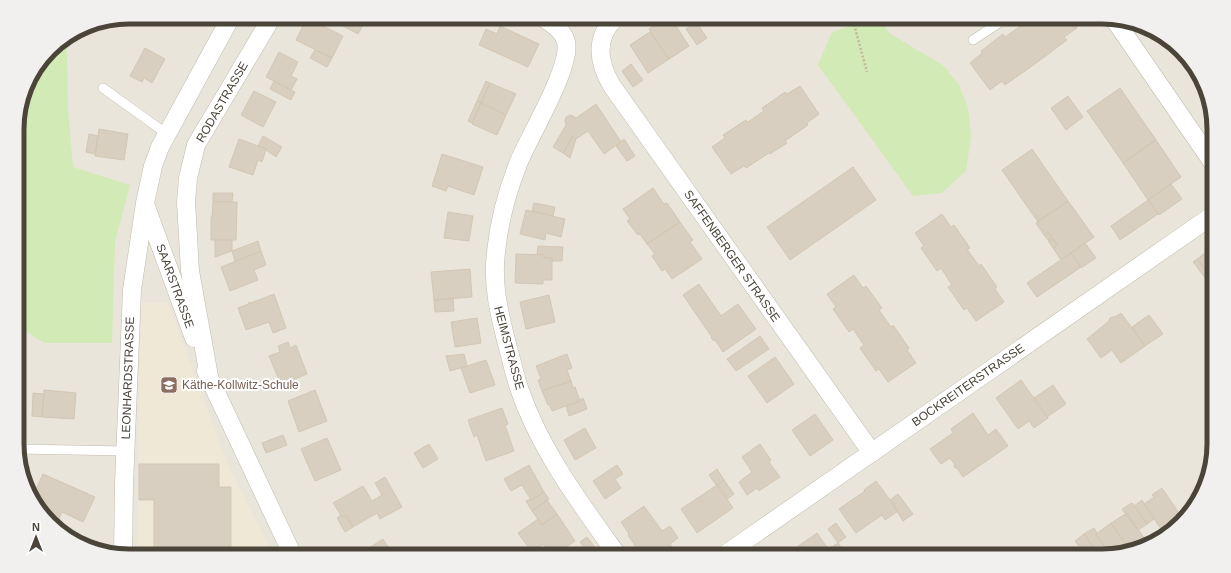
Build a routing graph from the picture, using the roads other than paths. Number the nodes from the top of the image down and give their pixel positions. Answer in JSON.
{"nodes":[{"id":1,"x":227,"y":24,"type":"edge"},
{"id":2,"x":268,"y":24,"type":"edge"},
{"id":3,"x":552,"y":24,"type":"edge"},
{"id":4,"x":610,"y":24,"type":"edge"},
{"id":5,"x":997,"y":24,"type":"edge"},
{"id":6,"x":1118,"y":25,"type":"edge"},
{"id":7,"x":973,"y":40,"type":"dead end"},
{"id":8,"x":103,"y":88,"type":"dead end"},
{"id":9,"x":167,"y":134,"type":"junction"},
{"id":10,"x":1207,"y":154,"type":"edge"},
{"id":11,"x":145,"y":203,"type":"junction"},
{"id":12,"x":1207,"y":219,"type":"edge"},
{"id":13,"x":210,"y":382,"type":"junction"},
{"id":14,"x":24,"y":449,"type":"edge"},
{"id":15,"x":126,"y":451,"type":"junction"},
{"id":16,"x":872,"y":453,"type":"junction"},
{"id":17,"x":123,"y":549,"type":"edge"},
{"id":18,"x":290,"y":549,"type":"edge"},
{"id":19,"x":613,"y":549,"type":"edge"},
{"id":20,"x":733,"y":549,"type":"edge"}],
"edges":[{"from":1,"to":9,"type":"street"},
{"from":2,"to":13,"type":"street","name":"RODASTRASSE"},
{"from":3,"to":19,"type":"street","name":"HEIMSTRASSE"},
{"from":4,"to":16,"type":"street","name":"SAFFENBERGER STRASSE"},
{"from":5,"to":7,"type":"lane"},
{"from":6,"to":10,"type":"street"},
{"from":8,"to":9,"type":"lane"},
{"from":9,"to":11,"type":"street"},
{"from":11,"to":13,"type":"street","name":"SAARSTRASSE"},
{"from":11,"to":15,"type":"street","name":"LEONHARDSTRASSE"},
{"from":12,"to":16,"type":"street","name":"BOCKREITERSTRASSE"},
{"from":13,"to":18,"type":"street","name":"SAARSTRASSE"},
{"from":14,"to":15,"type":"lane"},
{"from":15,"to":17,"type":"street","name":"LEONHARDSTRASSE"},
{"from":16,"to":20,"type":"street","name":"BOCKREITERSTRASSE"}]}
